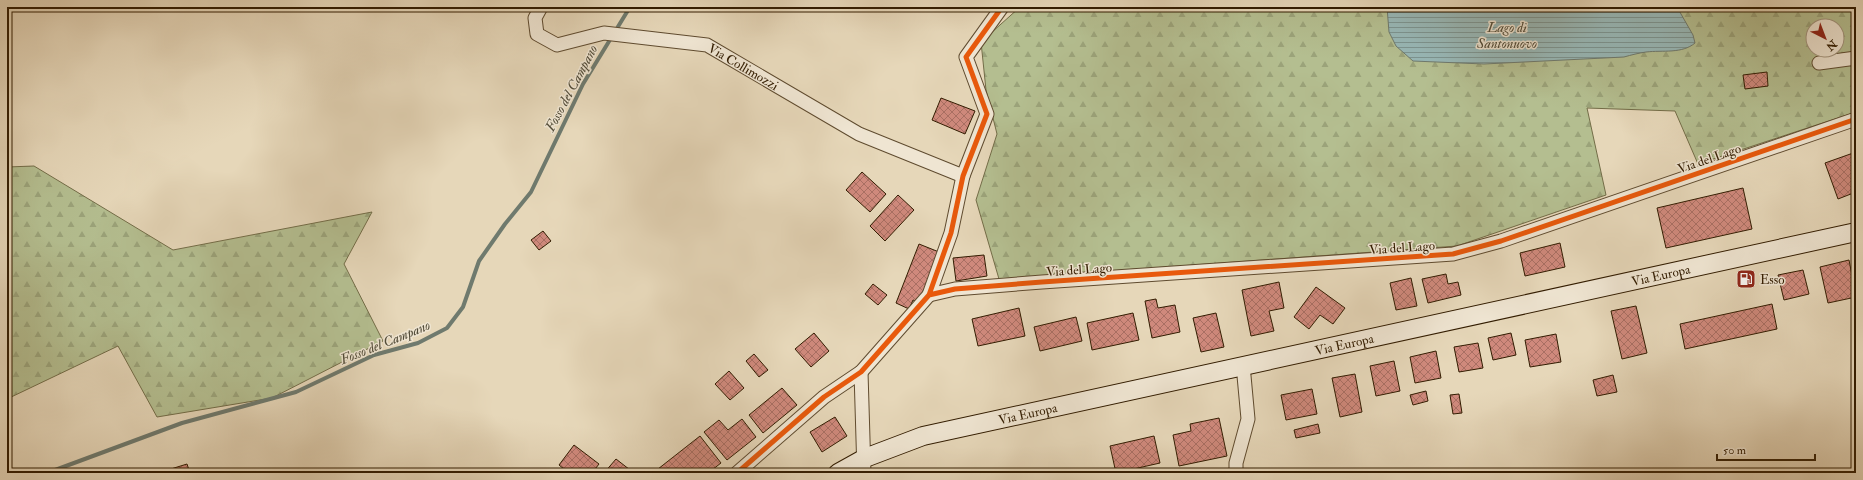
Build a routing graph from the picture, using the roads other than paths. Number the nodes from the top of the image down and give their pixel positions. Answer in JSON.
{"nodes":[{"id":1,"x":541,"y":7,"type":"edge"},
{"id":2,"x":1002,"y":7,"type":"edge"},
{"id":3,"x":1856,"y":58,"type":"edge"},
{"id":4,"x":1819,"y":63,"type":"dead end"},
{"id":5,"x":1856,"y":119,"type":"edge"},
{"id":6,"x":963,"y":176,"type":"junction"},
{"id":7,"x":1856,"y":232,"type":"edge"},
{"id":8,"x":929,"y":294,"type":"junction"},
{"id":9,"x":1243,"y":365,"type":"junction"},
{"id":10,"x":861,"y":372,"type":"junction"},
{"id":11,"x":865,"y":466,"type":"edge"},
{"id":12,"x":737,"y":473,"type":"edge"},
{"id":13,"x":838,"y":473,"type":"edge"},
{"id":14,"x":1236,"y":473,"type":"edge"}],
"edges":[{"from":1,"to":6,"type":"street","name":"Via Collimozzi"},
{"from":2,"to":6,"type":"street"},
{"from":3,"to":4,"type":"street"},
{"from":5,"to":8,"type":"street","name":"Via del Lago"},
{"from":6,"to":8,"type":"street"},
{"from":7,"to":9,"type":"main road","name":"Via Europa"},
{"from":8,"to":10,"type":"street"},
{"from":9,"to":11,"type":"main road","name":"Via Europa"},
{"from":9,"to":14,"type":"street"},
{"from":10,"to":11,"type":"street"},
{"from":10,"to":12,"type":"street"},
{"from":11,"to":13,"type":"main road","name":"Via Europa"}]}
